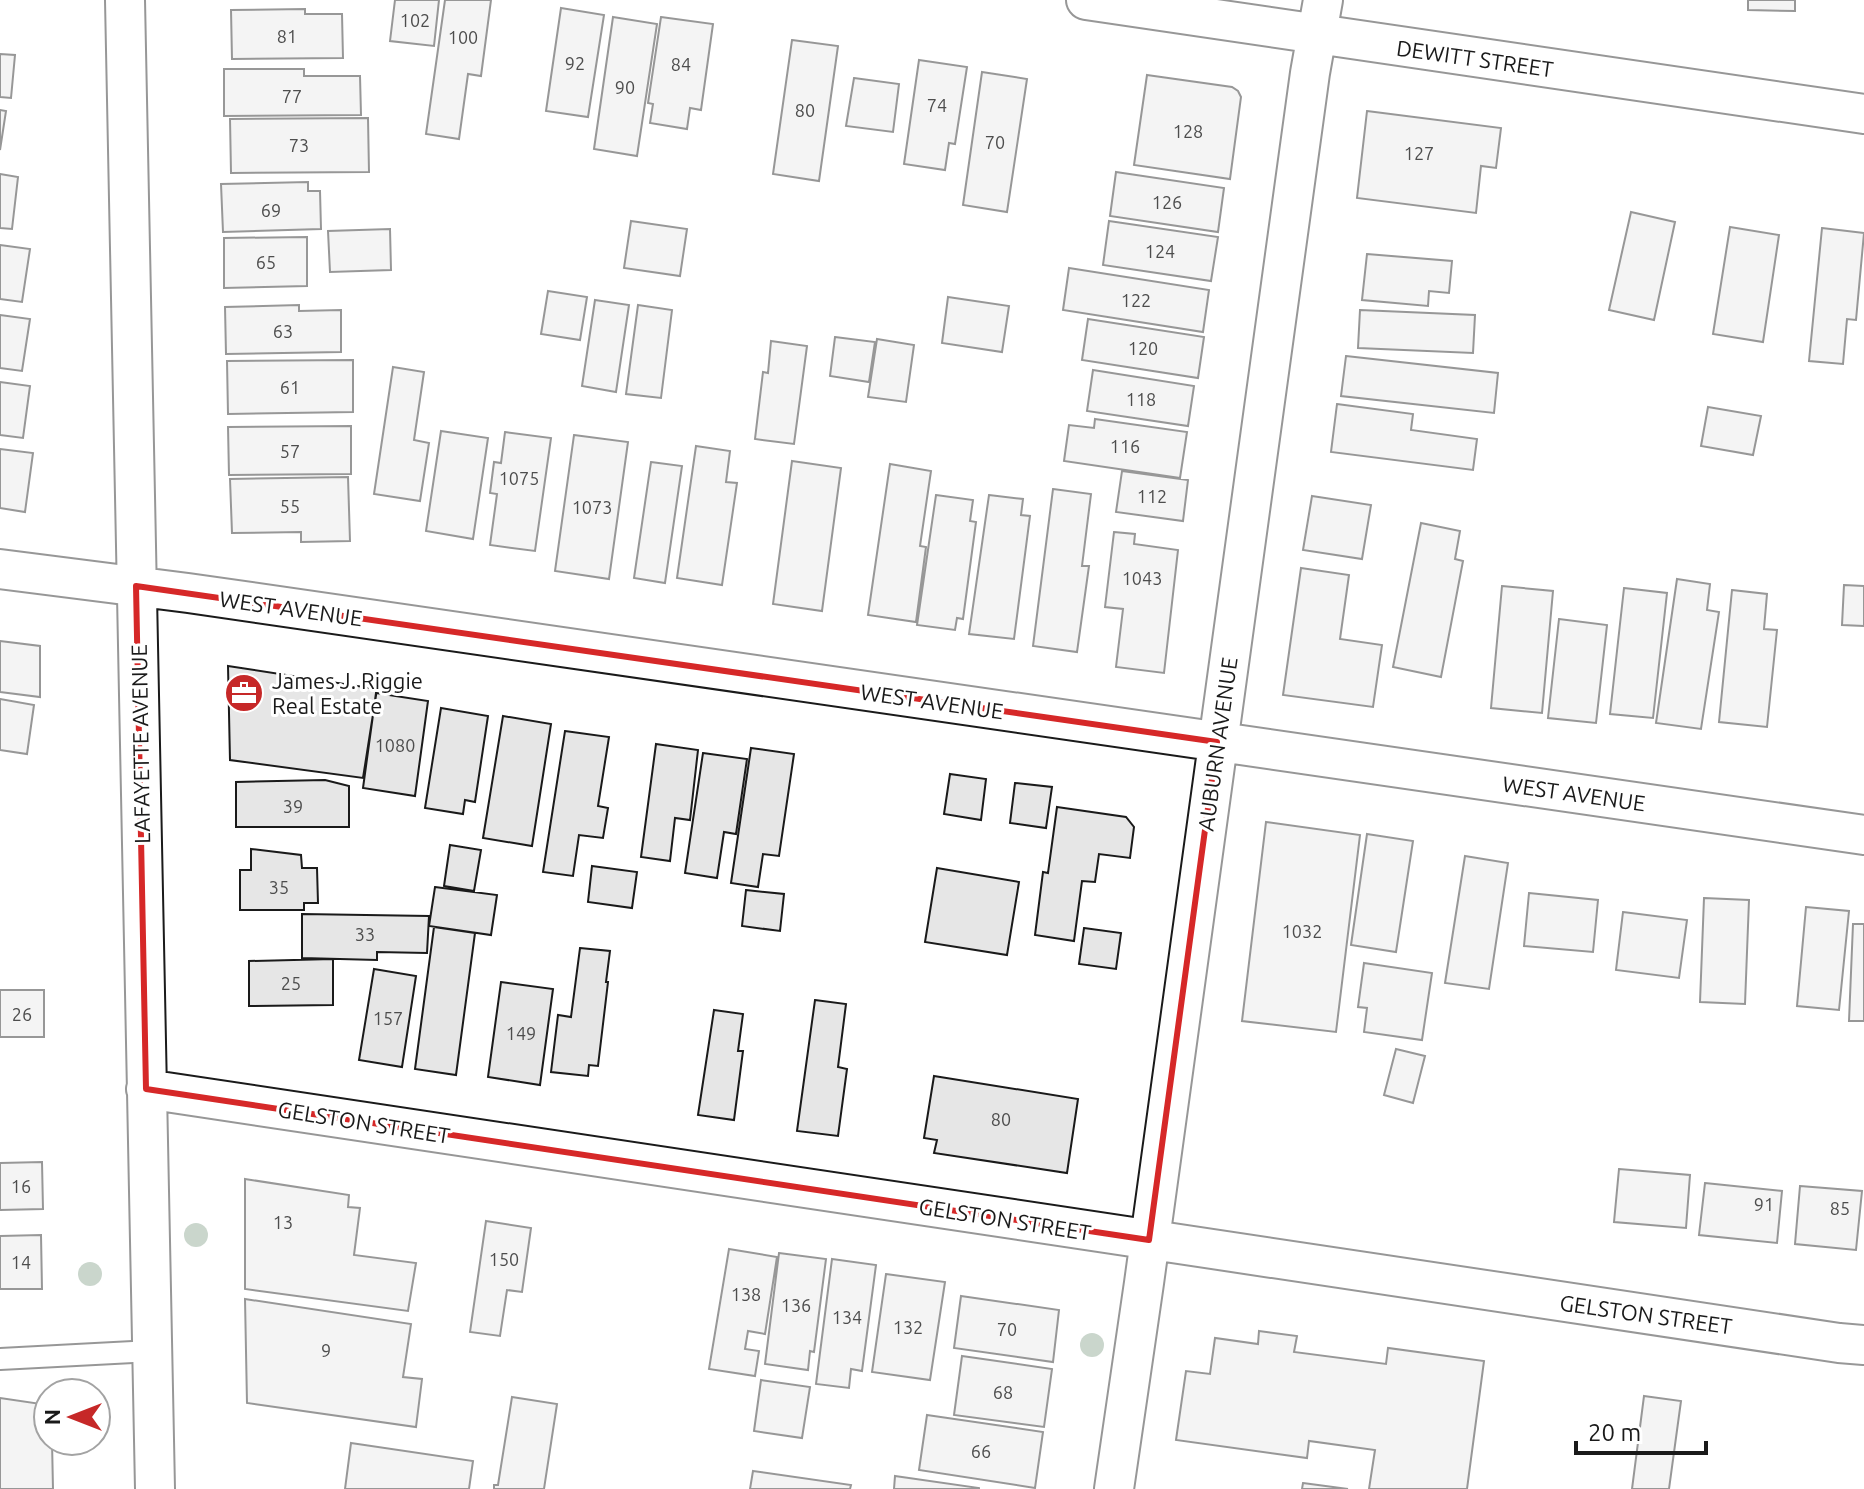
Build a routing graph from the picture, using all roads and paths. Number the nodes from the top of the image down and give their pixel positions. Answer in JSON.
{"nodes":[{"id":1,"x":125,"y":0,"type":"edge"},
{"id":2,"x":1086,"y":0,"type":"edge"},
{"id":3,"x":1320,"y":17,"type":"edge"},
{"id":4,"x":1864,"y":114,"type":"edge"},
{"id":5,"x":0,"y":569,"type":"edge"},
{"id":6,"x":136,"y":586,"type":"junction"},
{"id":7,"x":1217,"y":742,"type":"junction"},
{"id":8,"x":1864,"y":835,"type":"edge"},
{"id":9,"x":146,"y":1089,"type":"junction"},
{"id":10,"x":1149,"y":1240,"type":"junction"},
{"id":11,"x":1864,"y":1345,"type":"edge"},
{"id":12,"x":152,"y":1351,"type":"junction"},
{"id":13,"x":0,"y":1359,"type":"edge"},
{"id":14,"x":155,"y":1489,"type":"edge"},
{"id":15,"x":1114,"y":1489,"type":"edge"}],
"edges":[{"from":1,"to":6,"type":"street","name":"LAFAYETTE AVENUE"},
{"from":2,"to":3,"type":"street","name":"DEWITT STREET"},
{"from":3,"to":4,"type":"street","name":"DEWITT STREET"},
{"from":3,"to":7,"type":"street","name":"AUBURN AVENUE"},
{"from":5,"to":6,"type":"street","name":"WEST AVENUE"},
{"from":6,"to":7,"type":"street","name":"WEST AVENUE"},
{"from":6,"to":9,"type":"street","name":"LAFAYETTE AVENUE"},
{"from":7,"to":8,"type":"street","name":"WEST AVENUE"},
{"from":7,"to":10,"type":"street","name":"AUBURN AVENUE"},
{"from":9,"to":10,"type":"street","name":"GELSTON STREET"},
{"from":9,"to":12,"type":"street","name":"LAFAYETTE AVENUE"},
{"from":10,"to":11,"type":"street","name":"GELSTON STREET"},
{"from":10,"to":15,"type":"street","name":"AUBURN AVENUE"},
{"from":12,"to":13,"type":"lane"},
{"from":12,"to":14,"type":"street","name":"LAFAYETTE AVENUE"}]}
